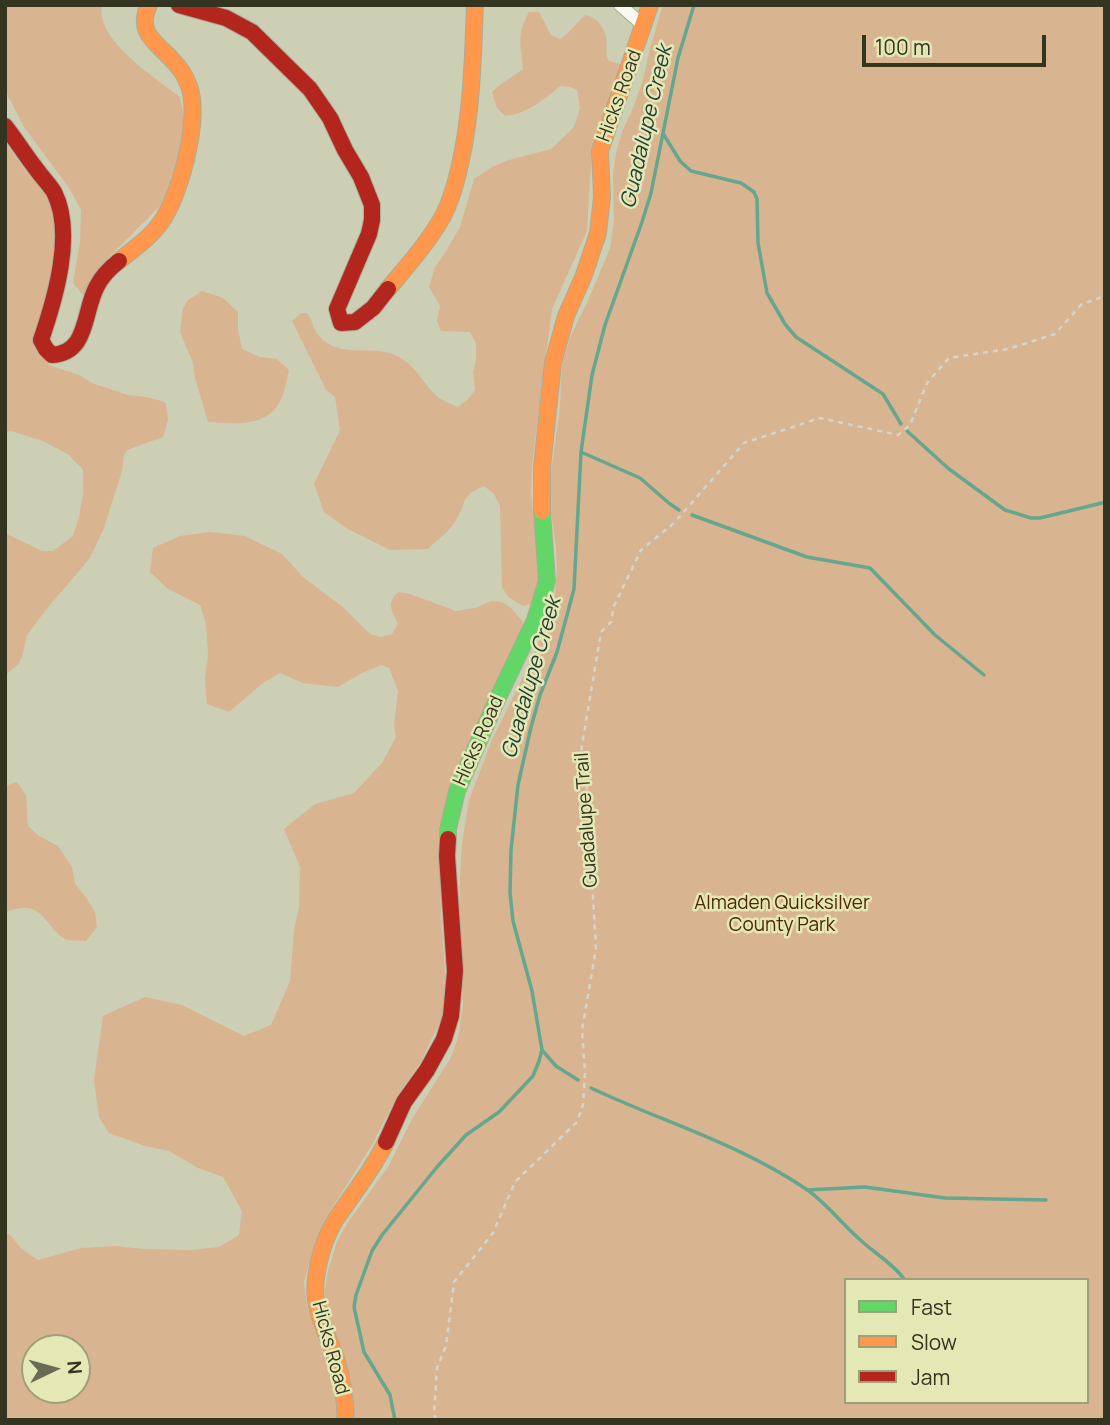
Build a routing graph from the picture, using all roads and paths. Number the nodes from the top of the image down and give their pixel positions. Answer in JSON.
{"nodes":[{"id":1,"x":149,"y":5,"type":"edge"},
{"id":2,"x":179,"y":5,"type":"edge"},
{"id":3,"x":475,"y":5,"type":"edge"},
{"id":4,"x":620,"y":5,"type":"edge"},
{"id":5,"x":650,"y":5,"type":"edge"},
{"id":6,"x":644,"y":26,"type":"junction"},
{"id":7,"x":5,"y":126,"type":"edge"},
{"id":8,"x":1105,"y":296,"type":"edge"},
{"id":9,"x":346,"y":1420,"type":"edge"},
{"id":10,"x":436,"y":1420,"type":"edge"}],
"edges":[{"from":1,"to":7,"type":"street"},
{"from":2,"to":3,"type":"street"},
{"from":4,"to":6,"type":"street"},
{"from":5,"to":6,"type":"street","name":"Hicks Road"},
{"from":6,"to":9,"type":"street","name":"Hicks Road"},
{"from":8,"to":10,"type":"path","name":"Guadalupe Trail"}]}
